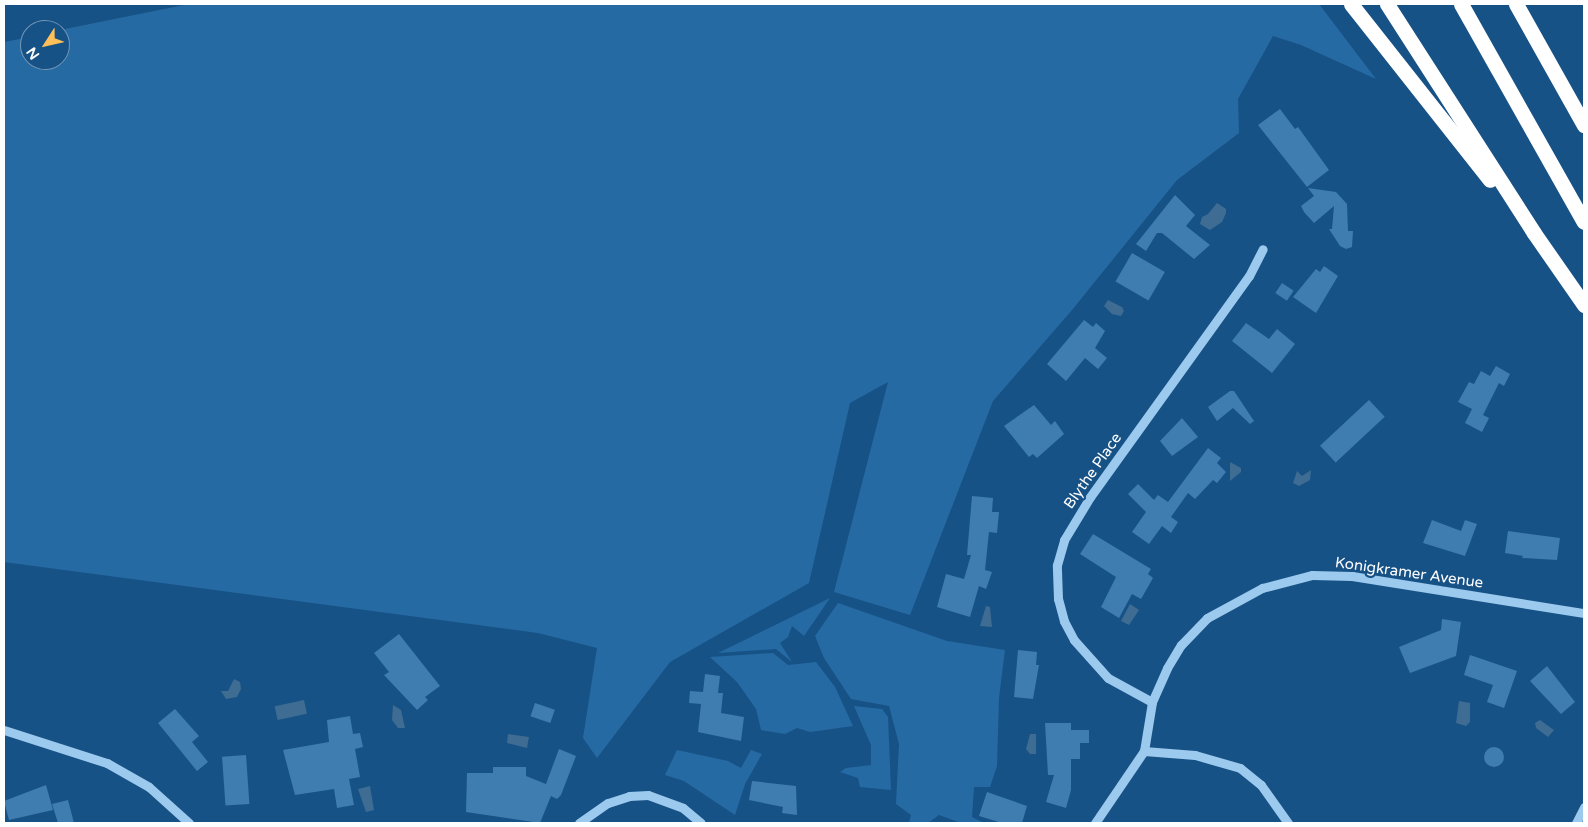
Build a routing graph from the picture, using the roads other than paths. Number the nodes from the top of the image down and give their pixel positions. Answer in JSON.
{"nodes":[{"id":1,"x":1351,"y":4,"type":"edge"},
{"id":2,"x":1387,"y":4,"type":"edge"},
{"id":3,"x":1461,"y":4,"type":"edge"},
{"id":4,"x":1516,"y":4,"type":"edge"},
{"id":5,"x":1584,"y":125,"type":"edge"},
{"id":6,"x":1584,"y":222,"type":"edge"},
{"id":7,"x":1534,"y":233,"type":"junction"},
{"id":8,"x":1263,"y":249,"type":"dead end"},
{"id":9,"x":1584,"y":305,"type":"edge"},
{"id":10,"x":1584,"y":613,"type":"edge"},
{"id":11,"x":1152,"y":702,"type":"junction"},
{"id":12,"x":4,"y":730,"type":"edge"},
{"id":13,"x":1144,"y":751,"type":"junction"},
{"id":14,"x":1584,"y":807,"type":"edge"},
{"id":15,"x":189,"y":823,"type":"edge"},
{"id":16,"x":579,"y":823,"type":"edge"},
{"id":17,"x":701,"y":823,"type":"edge"},
{"id":18,"x":1095,"y":823,"type":"edge"},
{"id":19,"x":1288,"y":823,"type":"edge"},
{"id":20,"x":1576,"y":823,"type":"edge"}],
"edges":[{"from":1,"to":7,"type":"highway"},
{"from":2,"to":7,"type":"highway"},
{"from":3,"to":6,"type":"highway"},
{"from":4,"to":5,"type":"highway"},
{"from":7,"to":9,"type":"highway"},
{"from":8,"to":11,"type":"street","name":"Blythe Place"},
{"from":10,"to":11,"type":"street","name":"Konigkramer Avenue"},
{"from":11,"to":13,"type":"street","name":"Konigkramer Avenue"},
{"from":12,"to":15,"type":"street"},
{"from":13,"to":18,"type":"street","name":"Konigkramer Avenue"},
{"from":13,"to":19,"type":"street"},
{"from":14,"to":20,"type":"street"},
{"from":16,"to":17,"type":"street"}]}
